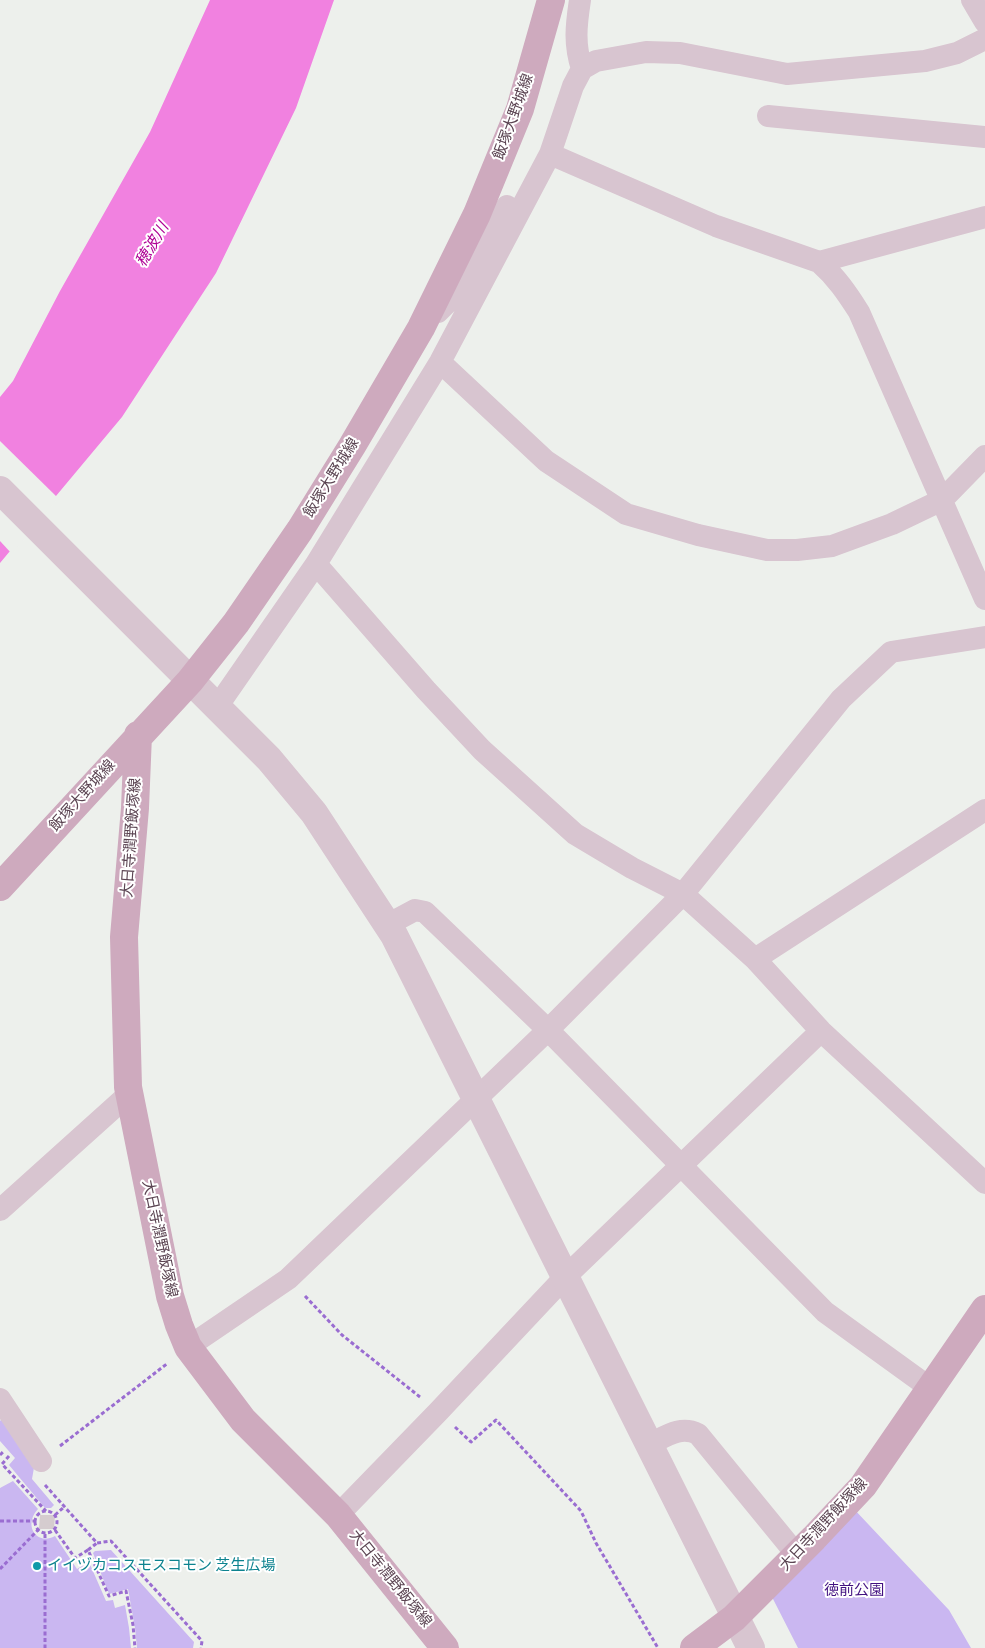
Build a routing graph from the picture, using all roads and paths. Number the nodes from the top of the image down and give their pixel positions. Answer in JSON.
{"nodes":[{"id":1,"x":551,"y":0,"type":"edge"},
{"id":2,"x":580,"y":0,"type":"edge"},
{"id":3,"x":972,"y":0,"type":"edge"},
{"id":4,"x":985,"y":22,"type":"edge"},
{"id":5,"x":985,"y":39,"type":"edge"},
{"id":6,"x":582,"y":69,"type":"junction"},
{"id":7,"x":768,"y":116,"type":"dead end"},
{"id":8,"x":985,"y":137,"type":"edge"},
{"id":9,"x":550,"y":154,"type":"junction"},
{"id":10,"x":985,"y":217,"type":"edge"},
{"id":11,"x":819,"y":262,"type":"junction"},
{"id":12,"x":421,"y":328,"type":"junction"},
{"id":13,"x":440,"y":362,"type":"junction"},
{"id":14,"x":985,"y":456,"type":"edge"},
{"id":15,"x":0,"y":490,"type":"edge"},
{"id":16,"x":942,"y":500,"type":"junction"},
{"id":17,"x":316,"y":564,"type":"junction"},
{"id":18,"x":985,"y":599,"type":"edge"},
{"id":19,"x":985,"y":636,"type":"edge"},
{"id":20,"x":180,"y":671,"type":"junction"},
{"id":21,"x":217,"y":708,"type":"junction"},
{"id":22,"x":138,"y":735,"type":"junction"},
{"id":23,"x":985,"y":810,"type":"edge"},
{"id":24,"x":0,"y":887,"type":"edge"},
{"id":25,"x":683,"y":894,"type":"junction"},
{"id":26,"x":387,"y":925,"type":"junction"},
{"id":27,"x":755,"y":959,"type":"junction"},
{"id":28,"x":548,"y":1030,"type":"junction"},
{"id":29,"x":821,"y":1030,"type":"junction"},
{"id":30,"x":130,"y":1094,"type":"junction"},
{"id":31,"x":476,"y":1100,"type":"junction"},
{"id":32,"x":682,"y":1166,"type":"junction"},
{"id":33,"x":985,"y":1183,"type":"edge"},
{"id":34,"x":0,"y":1210,"type":"edge"},
{"id":35,"x":564,"y":1278,"type":"junction"},
{"id":36,"x":288,"y":1279,"type":"junction"},
{"id":37,"x":985,"y":1310,"type":"edge"},
{"id":38,"x":188,"y":1347,"type":"junction"},
{"id":39,"x":930,"y":1388,"type":"junction"},
{"id":40,"x":0,"y":1399,"type":"edge"},
{"id":41,"x":438,"y":1412,"type":"junction"},
{"id":42,"x":648,"y":1445,"type":"junction"},
{"id":43,"x":0,"y":1446,"type":"edge"},
{"id":44,"x":4,"y":1451,"type":"junction"},
{"id":45,"x":0,"y":1455,"type":"edge"},
{"id":46,"x":41,"y":1461,"type":"junction"},
{"id":47,"x":64,"y":1507,"type":"junction"},
{"id":48,"x":46,"y":1511,"type":"junction"},
{"id":49,"x":56,"y":1515,"type":"junction"},
{"id":50,"x":338,"y":1515,"type":"junction"},
{"id":51,"x":0,"y":1521,"type":"edge"},
{"id":52,"x":35,"y":1521,"type":"junction"},
{"id":53,"x":38,"y":1530,"type":"junction"},
{"id":54,"x":55,"y":1530,"type":"junction"},
{"id":55,"x":45,"y":1534,"type":"junction"},
{"id":56,"x":97,"y":1543,"type":"junction"},
{"id":57,"x":88,"y":1550,"type":"junction"},
{"id":58,"x":797,"y":1556,"type":"junction"},
{"id":59,"x":0,"y":1569,"type":"edge"},
{"id":60,"x":734,"y":1618,"type":"junction"},
{"id":61,"x":45,"y":1648,"type":"edge"},
{"id":62,"x":135,"y":1648,"type":"edge"},
{"id":63,"x":201,"y":1648,"type":"edge"},
{"id":64,"x":445,"y":1648,"type":"edge"},
{"id":65,"x":658,"y":1648,"type":"edge"},
{"id":66,"x":694,"y":1648,"type":"edge"},
{"id":67,"x":751,"y":1648,"type":"edge"}],
"edges":[{"from":1,"to":12,"type":"main road","name":"飯塚大野城線"},
{"from":2,"to":6,"type":"street"},
{"from":3,"to":4,"type":"street"},
{"from":5,"to":6,"type":"street"},
{"from":6,"to":9,"type":"street"},
{"from":7,"to":8,"type":"street"},
{"from":9,"to":11,"type":"street"},
{"from":9,"to":12,"type":"street"},
{"from":9,"to":13,"type":"street"},
{"from":10,"to":11,"type":"street"},
{"from":11,"to":16,"type":"street"},
{"from":12,"to":20,"type":"main road","name":"飯塚大野城線"},
{"from":13,"to":16,"type":"street"},
{"from":13,"to":17,"type":"street"},
{"from":14,"to":16,"type":"street"},
{"from":15,"to":20,"type":"street"},
{"from":16,"to":18,"type":"street"},
{"from":17,"to":21,"type":"street"},
{"from":17,"to":25,"type":"street"},
{"from":19,"to":25,"type":"street"},
{"from":20,"to":21,"type":"street"},
{"from":20,"to":22,"type":"main road","name":"飯塚大野城線"},
{"from":21,"to":26,"type":"street"},
{"from":22,"to":24,"type":"main road","name":"飯塚大野城線"},
{"from":22,"to":30,"type":"main road","name":"大日寺潤野飯塚線"},
{"from":23,"to":27,"type":"street"},
{"from":25,"to":27,"type":"street"},
{"from":25,"to":28,"type":"street"},
{"from":26,"to":28,"type":"street"},
{"from":26,"to":31,"type":"street"},
{"from":27,"to":29,"type":"street"},
{"from":28,"to":31,"type":"street"},
{"from":28,"to":32,"type":"street"},
{"from":29,"to":32,"type":"street"},
{"from":29,"to":33,"type":"street"},
{"from":30,"to":34,"type":"street"},
{"from":30,"to":38,"type":"main road","name":"大日寺潤野飯塚線"},
{"from":31,"to":35,"type":"street"},
{"from":31,"to":36,"type":"street"},
{"from":32,"to":35,"type":"street"},
{"from":32,"to":39,"type":"street"},
{"from":35,"to":41,"type":"street"},
{"from":35,"to":42,"type":"street"},
{"from":36,"to":38,"type":"street"},
{"from":36,"to":41,"type":"path"},
{"from":37,"to":39,"type":"main road","name":"大日寺潤野飯塚線"},
{"from":38,"to":46,"type":"path"},
{"from":38,"to":50,"type":"main road","name":"大日寺潤野飯塚線"},
{"from":39,"to":58,"type":"main road","name":"大日寺潤野飯塚線"},
{"from":40,"to":46,"type":"street"},
{"from":41,"to":50,"type":"street"},
{"from":41,"to":65,"type":"path"},
{"from":42,"to":58,"type":"street"},
{"from":42,"to":60,"type":"street"},
{"from":43,"to":44,"type":"path"},
{"from":44,"to":45,"type":"path"},
{"from":44,"to":48,"type":"path"},
{"from":46,"to":47,"type":"path"},
{"from":47,"to":49,"type":"path"},
{"from":47,"to":56,"type":"path"},
{"from":48,"to":49,"type":"path"},
{"from":48,"to":52,"type":"path"},
{"from":49,"to":54,"type":"path"},
{"from":50,"to":64,"type":"main road","name":"大日寺潤野飯塚線"},
{"from":51,"to":52,"type":"path"},
{"from":52,"to":53,"type":"path"},
{"from":53,"to":55,"type":"path"},
{"from":53,"to":59,"type":"path"},
{"from":54,"to":55,"type":"path"},
{"from":54,"to":57,"type":"path"},
{"from":55,"to":61,"type":"path"},
{"from":56,"to":57,"type":"path"},
{"from":56,"to":63,"type":"path"},
{"from":57,"to":62,"type":"path"},
{"from":58,"to":60,"type":"main road","name":"大日寺潤野飯塚線"},
{"from":60,"to":66,"type":"main road","name":"大日寺潤野飯塚線"},
{"from":60,"to":67,"type":"street"}]}
